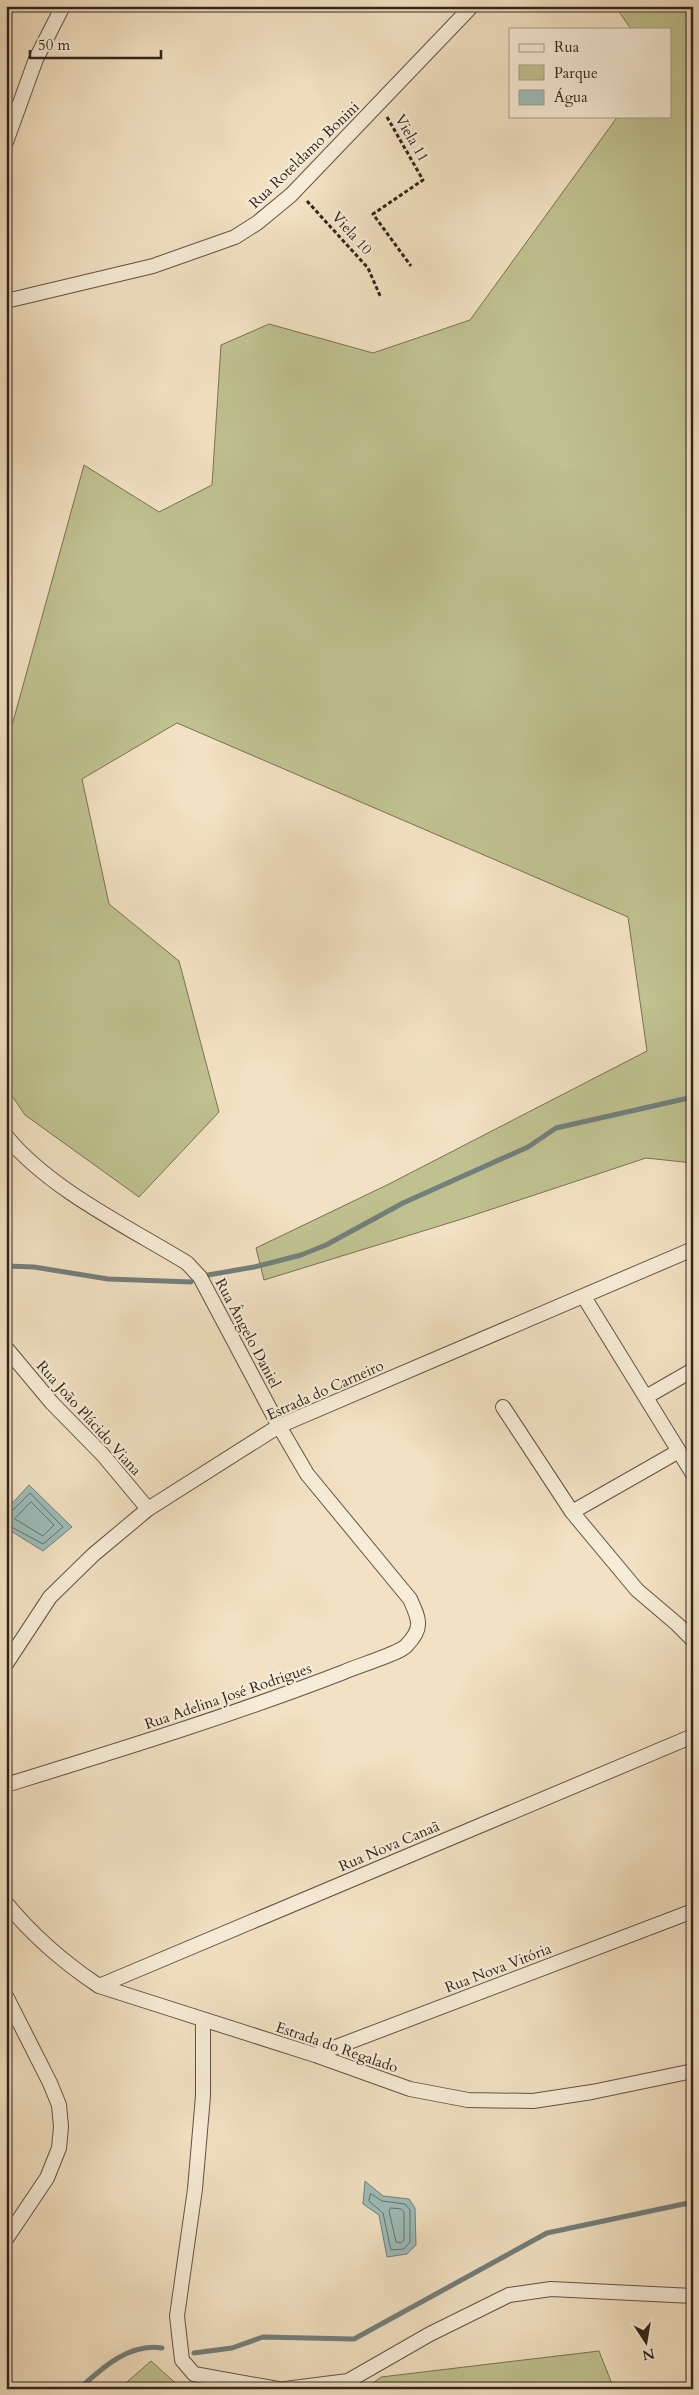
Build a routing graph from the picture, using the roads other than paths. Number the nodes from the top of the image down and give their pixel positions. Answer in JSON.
{"nodes":[{"id":1,"x":63,"y":6,"type":"edge"},
{"id":2,"x":472,"y":6,"type":"edge"},
{"id":3,"x":6,"y":142,"type":"edge"},
{"id":4,"x":6,"y":301,"type":"edge"},
{"id":5,"x":6,"y":1136,"type":"edge"},
{"id":6,"x":693,"y":1249,"type":"edge"},
{"id":7,"x":584,"y":1297,"type":"junction"},
{"id":8,"x":6,"y":1348,"type":"edge"},
{"id":9,"x":693,"y":1370,"type":"edge"},
{"id":10,"x":646,"y":1397,"type":"junction"},
{"id":11,"x":503,"y":1407,"type":"dead end"},
{"id":12,"x":279,"y":1426,"type":"junction"},
{"id":13,"x":679,"y":1451,"type":"junction"},
{"id":14,"x":693,"y":1474,"type":"edge"},
{"id":15,"x":148,"y":1509,"type":"junction"},
{"id":16,"x":572,"y":1512,"type":"junction"},
{"id":17,"x":410,"y":1599,"type":"joint"},
{"id":18,"x":693,"y":1640,"type":"edge"},
{"id":19,"x":6,"y":1664,"type":"edge"},
{"id":20,"x":693,"y":1736,"type":"edge"},
{"id":21,"x":6,"y":1786,"type":"edge"},
{"id":22,"x":6,"y":1902,"type":"edge"},
{"id":23,"x":693,"y":1911,"type":"edge"},
{"id":24,"x":99,"y":1986,"type":"junction"},
{"id":25,"x":6,"y":1996,"type":"edge"},
{"id":26,"x":204,"y":2020,"type":"junction"},
{"id":27,"x":315,"y":2055,"type":"junction"},
{"id":28,"x":693,"y":2071,"type":"edge"},
{"id":29,"x":6,"y":2239,"type":"edge"},
{"id":30,"x":693,"y":2296,"type":"edge"},
{"id":31,"x":278,"y":2389,"type":"edge"},
{"id":32,"x":285,"y":2389,"type":"edge"}],
"edges":[{"from":1,"to":3,"type":"street"},
{"from":2,"to":4,"type":"street","name":"Rua Roteldamo Bonini"},
{"from":5,"to":12,"type":"street","name":"Rua Ângelo Daniel"},
{"from":6,"to":7,"type":"street","name":"Estrada do Carneiro"},
{"from":7,"to":10,"type":"street"},
{"from":7,"to":12,"type":"street","name":"Estrada do Carneiro"},
{"from":8,"to":15,"type":"street","name":"Rua João Plácido Viana"},
{"from":9,"to":10,"type":"street"},
{"from":10,"to":13,"type":"street"},
{"from":11,"to":16,"type":"street"},
{"from":12,"to":15,"type":"street","name":"Estrada do Carneiro"},
{"from":12,"to":17,"type":"street","name":"Rua Ângelo Daniel"},
{"from":13,"to":14,"type":"street"},
{"from":13,"to":16,"type":"street"},
{"from":15,"to":19,"type":"street","name":"Estrada do Carneiro"},
{"from":16,"to":18,"type":"street"},
{"from":17,"to":21,"type":"street","name":"Rua Adelina José Rodrigues"},
{"from":20,"to":24,"type":"street","name":"Rua Nova Canaã"},
{"from":22,"to":24,"type":"street","name":"Estrada do Regalado"},
{"from":23,"to":27,"type":"street","name":"Rua Nova Vitória"},
{"from":24,"to":26,"type":"street","name":"Estrada do Regalado"},
{"from":25,"to":29,"type":"street"},
{"from":26,"to":27,"type":"street","name":"Estrada do Regalado"},
{"from":26,"to":31,"type":"street"},
{"from":27,"to":28,"type":"street","name":"Estrada do Regalado"},
{"from":30,"to":32,"type":"street"}]}
